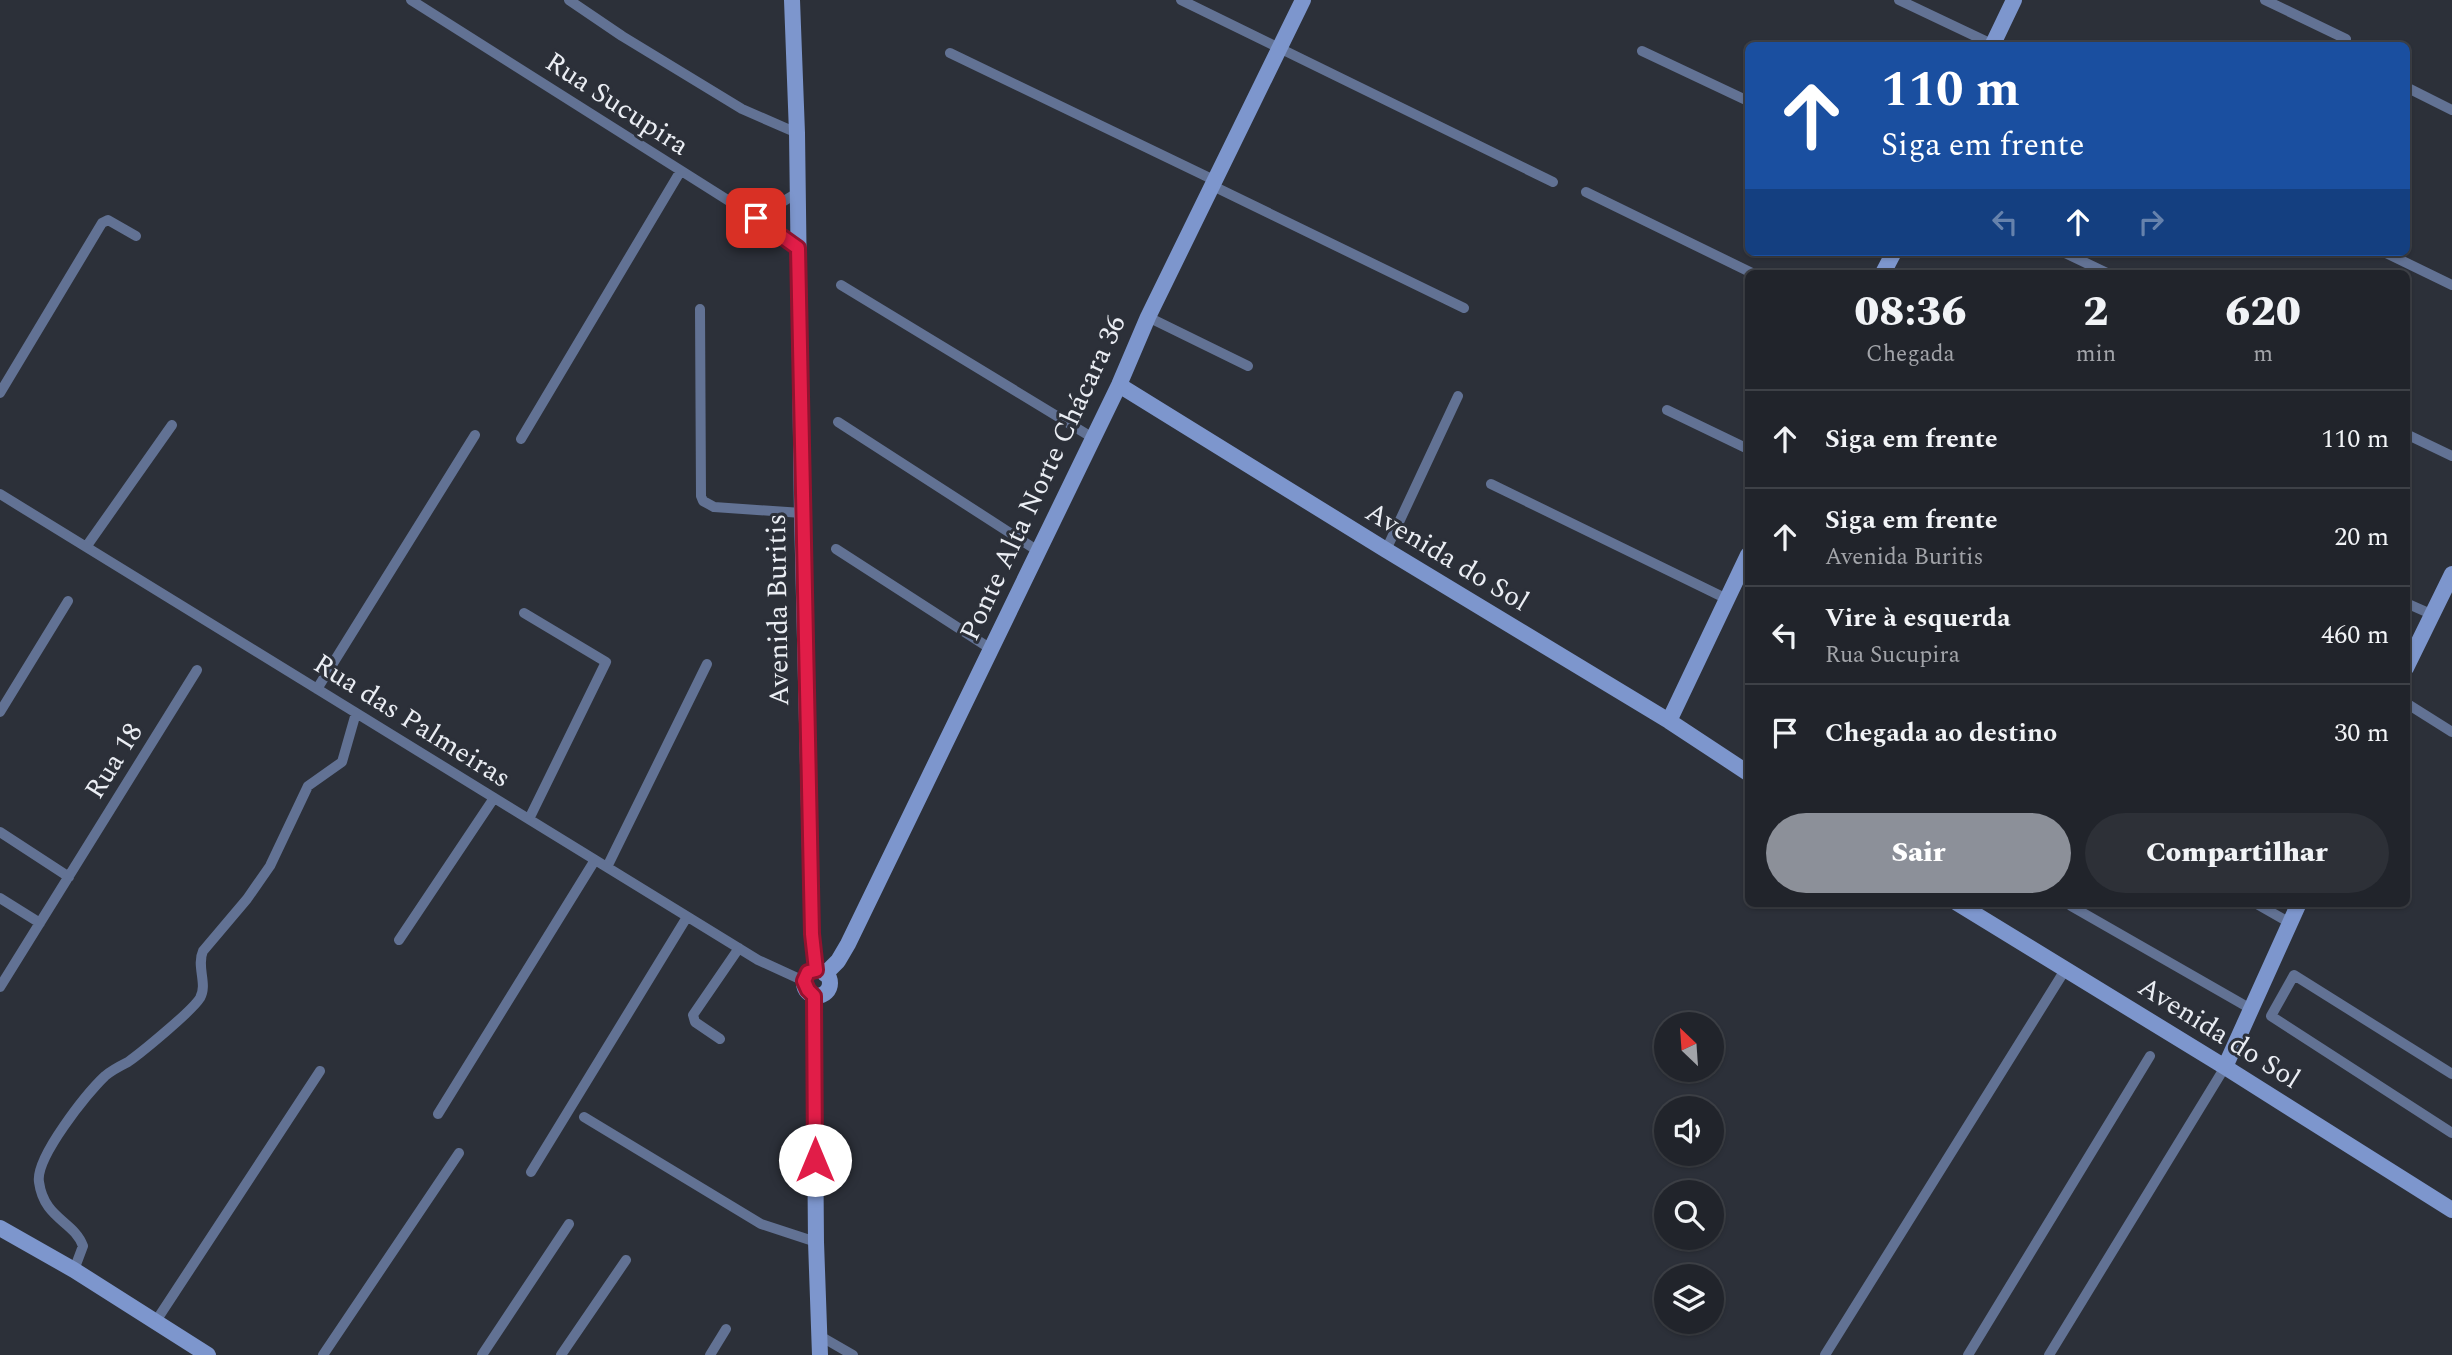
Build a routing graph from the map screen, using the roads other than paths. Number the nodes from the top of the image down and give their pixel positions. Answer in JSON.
{"nodes":[{"id":1,"x":411,"y":0,"type":"edge"},
{"id":2,"x":569,"y":0,"type":"edge"},
{"id":3,"x":792,"y":0,"type":"edge"},
{"id":4,"x":1181,"y":0,"type":"edge"},
{"id":5,"x":1303,"y":0,"type":"edge"},
{"id":6,"x":1899,"y":0,"type":"edge"},
{"id":7,"x":2014,"y":0,"type":"edge"},
{"id":8,"x":2264,"y":0,"type":"edge"},
{"id":9,"x":2346,"y":39,"type":"dead end"},
{"id":10,"x":1988,"y":42,"type":"edge"},
{"id":11,"x":1995,"y":42,"type":"edge"},
{"id":12,"x":1280,"y":47,"type":"junction"},
{"id":13,"x":1642,"y":51,"type":"dead end"},
{"id":14,"x":950,"y":52,"type":"dead end"},
{"id":15,"x":2410,"y":89,"type":"edge"},
{"id":16,"x":1745,"y":100,"type":"edge"},
{"id":17,"x":2452,"y":110,"type":"edge"},
{"id":18,"x":797,"y":133,"type":"junction"},
{"id":19,"x":680,"y":172,"type":"junction"},
{"id":20,"x":1553,"y":182,"type":"dead end"},
{"id":21,"x":1214,"y":184,"type":"junction"},
{"id":22,"x":1586,"y":192,"type":"dead end"},
{"id":23,"x":797,"y":193,"type":"junction"},
{"id":24,"x":756,"y":218,"type":"junction"},
{"id":25,"x":136,"y":236,"type":"dead end"},
{"id":26,"x":798,"y":248,"type":"junction"},
{"id":27,"x":2071,"y":256,"type":"edge"},
{"id":28,"x":2392,"y":256,"type":"edge"},
{"id":29,"x":1746,"y":270,"type":"edge"},
{"id":30,"x":2100,"y":270,"type":"edge"},
{"id":31,"x":841,"y":285,"type":"dead end"},
{"id":32,"x":2452,"y":285,"type":"edge"},
{"id":33,"x":1464,"y":308,"type":"dead end"},
{"id":34,"x":700,"y":309,"type":"dead end"},
{"id":35,"x":1148,"y":317,"type":"junction"},
{"id":36,"x":1248,"y":366,"type":"dead end"},
{"id":37,"x":1119,"y":385,"type":"junction"},
{"id":38,"x":0,"y":393,"type":"edge"},
{"id":39,"x":1458,"y":396,"type":"dead end"},
{"id":40,"x":1667,"y":410,"type":"dead end"},
{"id":41,"x":838,"y":422,"type":"dead end"},
{"id":42,"x":172,"y":425,"type":"dead end"},
{"id":43,"x":475,"y":435,"type":"dead end"},
{"id":44,"x":2410,"y":436,"type":"edge"},
{"id":45,"x":1093,"y":438,"type":"junction"},
{"id":46,"x":521,"y":439,"type":"dead end"},
{"id":47,"x":1745,"y":448,"type":"edge"},
{"id":48,"x":2452,"y":456,"type":"edge"},
{"id":49,"x":1491,"y":484,"type":"dead end"},
{"id":50,"x":0,"y":494,"type":"edge"},
{"id":51,"x":802,"y":513,"type":"junction"},
{"id":52,"x":86,"y":547,"type":"junction"},
{"id":53,"x":836,"y":549,"type":"dead end"},
{"id":54,"x":1385,"y":550,"type":"junction"},
{"id":55,"x":1038,"y":551,"type":"junction"},
{"id":56,"x":1745,"y":561,"type":"edge"},
{"id":57,"x":2452,"y":574,"type":"edge"},
{"id":58,"x":1727,"y":599,"type":"junction"},
{"id":59,"x":2446,"y":600,"type":"edge"},
{"id":60,"x":68,"y":601,"type":"dead end"},
{"id":61,"x":2410,"y":605,"type":"edge"},
{"id":62,"x":524,"y":613,"type":"dead end"},
{"id":63,"x":2431,"y":614,"type":"junction"},
{"id":64,"x":991,"y":649,"type":"junction"},
{"id":65,"x":2410,"y":659,"type":"edge"},
{"id":66,"x":707,"y":664,"type":"dead end"},
{"id":67,"x":197,"y":670,"type":"dead end"},
{"id":68,"x":317,"y":690,"type":"junction"},
{"id":69,"x":2410,"y":706,"type":"edge"},
{"id":70,"x":0,"y":712,"type":"edge"},
{"id":71,"x":356,"y":713,"type":"junction"},
{"id":72,"x":1668,"y":722,"type":"junction"},
{"id":73,"x":2452,"y":732,"type":"edge"},
{"id":74,"x":1745,"y":771,"type":"edge"},
{"id":75,"x":494,"y":798,"type":"junction"},
{"id":76,"x":529,"y":819,"type":"junction"},
{"id":77,"x":0,"y":832,"type":"edge"},
{"id":78,"x":595,"y":860,"type":"junction"},
{"id":79,"x":607,"y":867,"type":"junction"},
{"id":80,"x":69,"y":877,"type":"junction"},
{"id":81,"x":0,"y":898,"type":"edge"},
{"id":82,"x":1964,"y":907,"type":"edge"},
{"id":83,"x":2073,"y":907,"type":"edge"},
{"id":84,"x":2262,"y":907,"type":"edge"},
{"id":85,"x":2297,"y":907,"type":"edge"},
{"id":86,"x":687,"y":917,"type":"junction"},
{"id":87,"x":40,"y":923,"type":"junction"},
{"id":88,"x":2290,"y":923,"type":"junction"},
{"id":89,"x":399,"y":940,"type":"dead end"},
{"id":90,"x":738,"y":948,"type":"junction"},
{"id":91,"x":2066,"y":970,"type":"junction"},
{"id":92,"x":815,"y":975,"type":"junction"},
{"id":93,"x":2262,"y":986,"type":"junction"},
{"id":94,"x":0,"y":987,"type":"edge"},
{"id":95,"x":2280,"y":997,"type":"junction"},
{"id":96,"x":2251,"y":1009,"type":"junction"},
{"id":97,"x":720,"y":1039,"type":"dead end"},
{"id":98,"x":2150,"y":1056,"type":"dead end"},
{"id":99,"x":2225,"y":1067,"type":"junction"},
{"id":100,"x":320,"y":1071,"type":"dead end"},
{"id":101,"x":2452,"y":1074,"type":"edge"},
{"id":102,"x":438,"y":1114,"type":"dead end"},
{"id":103,"x":584,"y":1116,"type":"dead end"},
{"id":104,"x":2452,"y":1133,"type":"edge"},
{"id":105,"x":459,"y":1153,"type":"dead end"},
{"id":106,"x":531,"y":1172,"type":"dead end"},
{"id":107,"x":2452,"y":1210,"type":"edge"},
{"id":108,"x":569,"y":1224,"type":"dead end"},
{"id":109,"x":0,"y":1228,"type":"edge"},
{"id":110,"x":816,"y":1242,"type":"junction"},
{"id":111,"x":626,"y":1260,"type":"dead end"},
{"id":112,"x":74,"y":1270,"type":"junction"},
{"id":113,"x":156,"y":1321,"type":"junction"},
{"id":114,"x":726,"y":1329,"type":"dead end"},
{"id":115,"x":820,"y":1336,"type":"junction"},
{"id":116,"x":208,"y":1355,"type":"edge"},
{"id":117,"x":323,"y":1355,"type":"edge"},
{"id":118,"x":482,"y":1355,"type":"edge"},
{"id":119,"x":561,"y":1355,"type":"edge"},
{"id":120,"x":709,"y":1355,"type":"edge"},
{"id":121,"x":820,"y":1355,"type":"edge"},
{"id":122,"x":853,"y":1355,"type":"edge"},
{"id":123,"x":1825,"y":1355,"type":"edge"},
{"id":124,"x":1968,"y":1355,"type":"edge"},
{"id":125,"x":2049,"y":1355,"type":"edge"}],
"edges":[{"from":1,"to":19,"type":"street","name":"Rua Sucupira"},
{"from":2,"to":18,"type":"street"},
{"from":3,"to":18,"type":"street","name":"Avenida Buritis"},
{"from":4,"to":12,"type":"street"},
{"from":5,"to":12,"type":"street","name":"Ponte Alta Norte Chácara 36"},
{"from":6,"to":10,"type":"street"},
{"from":7,"to":11,"type":"street"},
{"from":8,"to":9,"type":"street"},
{"from":12,"to":20,"type":"street"},
{"from":12,"to":21,"type":"street","name":"Ponte Alta Norte Chácara 36"},
{"from":13,"to":16,"type":"street"},
{"from":14,"to":21,"type":"street"},
{"from":15,"to":17,"type":"street"},
{"from":18,"to":23,"type":"street","name":"Avenida Buritis"},
{"from":19,"to":24,"type":"street","name":"Rua Sucupira"},
{"from":19,"to":46,"type":"street"},
{"from":21,"to":33,"type":"street"},
{"from":21,"to":35,"type":"street","name":"Ponte Alta Norte Chácara 36"},
{"from":22,"to":29,"type":"street"},
{"from":23,"to":24,"type":"street"},
{"from":23,"to":26,"type":"street","name":"Avenida Buritis"},
{"from":24,"to":26,"type":"street","name":"Rua Sucupira"},
{"from":25,"to":38,"type":"street"},
{"from":26,"to":51,"type":"street","name":"Avenida Buritis"},
{"from":27,"to":30,"type":"street"},
{"from":28,"to":32,"type":"street"},
{"from":31,"to":45,"type":"street"},
{"from":34,"to":51,"type":"street"},
{"from":35,"to":36,"type":"street"},
{"from":35,"to":37,"type":"street","name":"Ponte Alta Norte Chácara 36"},
{"from":37,"to":45,"type":"street","name":"Ponte Alta Norte Chácara 36"},
{"from":37,"to":54,"type":"street","name":"Avenida do Sol"},
{"from":39,"to":54,"type":"street"},
{"from":40,"to":47,"type":"street"},
{"from":41,"to":55,"type":"street"},
{"from":42,"to":52,"type":"street"},
{"from":43,"to":68,"type":"street"},
{"from":44,"to":48,"type":"street"},
{"from":45,"to":55,"type":"street","name":"Ponte Alta Norte Chácara 36"},
{"from":49,"to":58,"type":"street"},
{"from":50,"to":52,"type":"street","name":"Rua das Palmeiras"},
{"from":51,"to":92,"type":"street","name":"Avenida Buritis"},
{"from":52,"to":68,"type":"street","name":"Rua das Palmeiras"},
{"from":53,"to":64,"type":"street"},
{"from":54,"to":72,"type":"street","name":"Avenida do Sol"},
{"from":55,"to":64,"type":"street","name":"Ponte Alta Norte Chácara 36"},
{"from":56,"to":58,"type":"street"},
{"from":57,"to":59,"type":"street"},
{"from":58,"to":72,"type":"street"},
{"from":59,"to":63,"type":"street"},
{"from":60,"to":70,"type":"street"},
{"from":61,"to":63,"type":"street"},
{"from":62,"to":76,"type":"street"},
{"from":63,"to":65,"type":"street"},
{"from":64,"to":92,"type":"street","name":"Ponte Alta Norte Chácara 36"},
{"from":66,"to":79,"type":"street"},
{"from":67,"to":80,"type":"street","name":"Rua 18"},
{"from":68,"to":71,"type":"street","name":"Rua das Palmeiras"},
{"from":69,"to":73,"type":"street"},
{"from":71,"to":75,"type":"street","name":"Rua das Palmeiras"},
{"from":71,"to":112,"type":"street"},
{"from":72,"to":74,"type":"street","name":"Avenida do Sol"},
{"from":75,"to":76,"type":"street","name":"Rua das Palmeiras"},
{"from":75,"to":89,"type":"street"},
{"from":76,"to":78,"type":"street","name":"Rua das Palmeiras"},
{"from":77,"to":80,"type":"street"},
{"from":78,"to":79,"type":"street","name":"Rua das Palmeiras"},
{"from":78,"to":102,"type":"street"},
{"from":79,"to":86,"type":"street","name":"Rua das Palmeiras"},
{"from":80,"to":87,"type":"street","name":"Rua 18"},
{"from":81,"to":87,"type":"street"},
{"from":82,"to":91,"type":"street","name":"Avenida do Sol"},
{"from":83,"to":96,"type":"street"},
{"from":84,"to":88,"type":"street"},
{"from":85,"to":88,"type":"street"},
{"from":86,"to":90,"type":"street","name":"Rua das Palmeiras"},
{"from":86,"to":106,"type":"street"},
{"from":87,"to":94,"type":"street","name":"Rua 18"},
{"from":88,"to":93,"type":"street"},
{"from":90,"to":92,"type":"street","name":"Rua das Palmeiras"},
{"from":90,"to":97,"type":"street"},
{"from":91,"to":99,"type":"street","name":"Avenida do Sol"},
{"from":91,"to":123,"type":"street"},
{"from":92,"to":110,"type":"street","name":"Ponte Alta Norte Chácara 36"},
{"from":93,"to":95,"type":"street"},
{"from":93,"to":96,"type":"street"},
{"from":95,"to":101,"type":"street"},
{"from":95,"to":104,"type":"street"},
{"from":96,"to":99,"type":"street"},
{"from":98,"to":124,"type":"street"},
{"from":99,"to":107,"type":"street","name":"Avenida do Sol"},
{"from":99,"to":125,"type":"street"},
{"from":100,"to":113,"type":"street"},
{"from":103,"to":110,"type":"street"},
{"from":105,"to":117,"type":"street"},
{"from":108,"to":118,"type":"street"},
{"from":109,"to":112,"type":"street"},
{"from":110,"to":115,"type":"street"},
{"from":111,"to":119,"type":"street"},
{"from":112,"to":113,"type":"street"},
{"from":113,"to":116,"type":"street"},
{"from":114,"to":120,"type":"street"},
{"from":115,"to":121,"type":"street"},
{"from":115,"to":122,"type":"street"}]}
